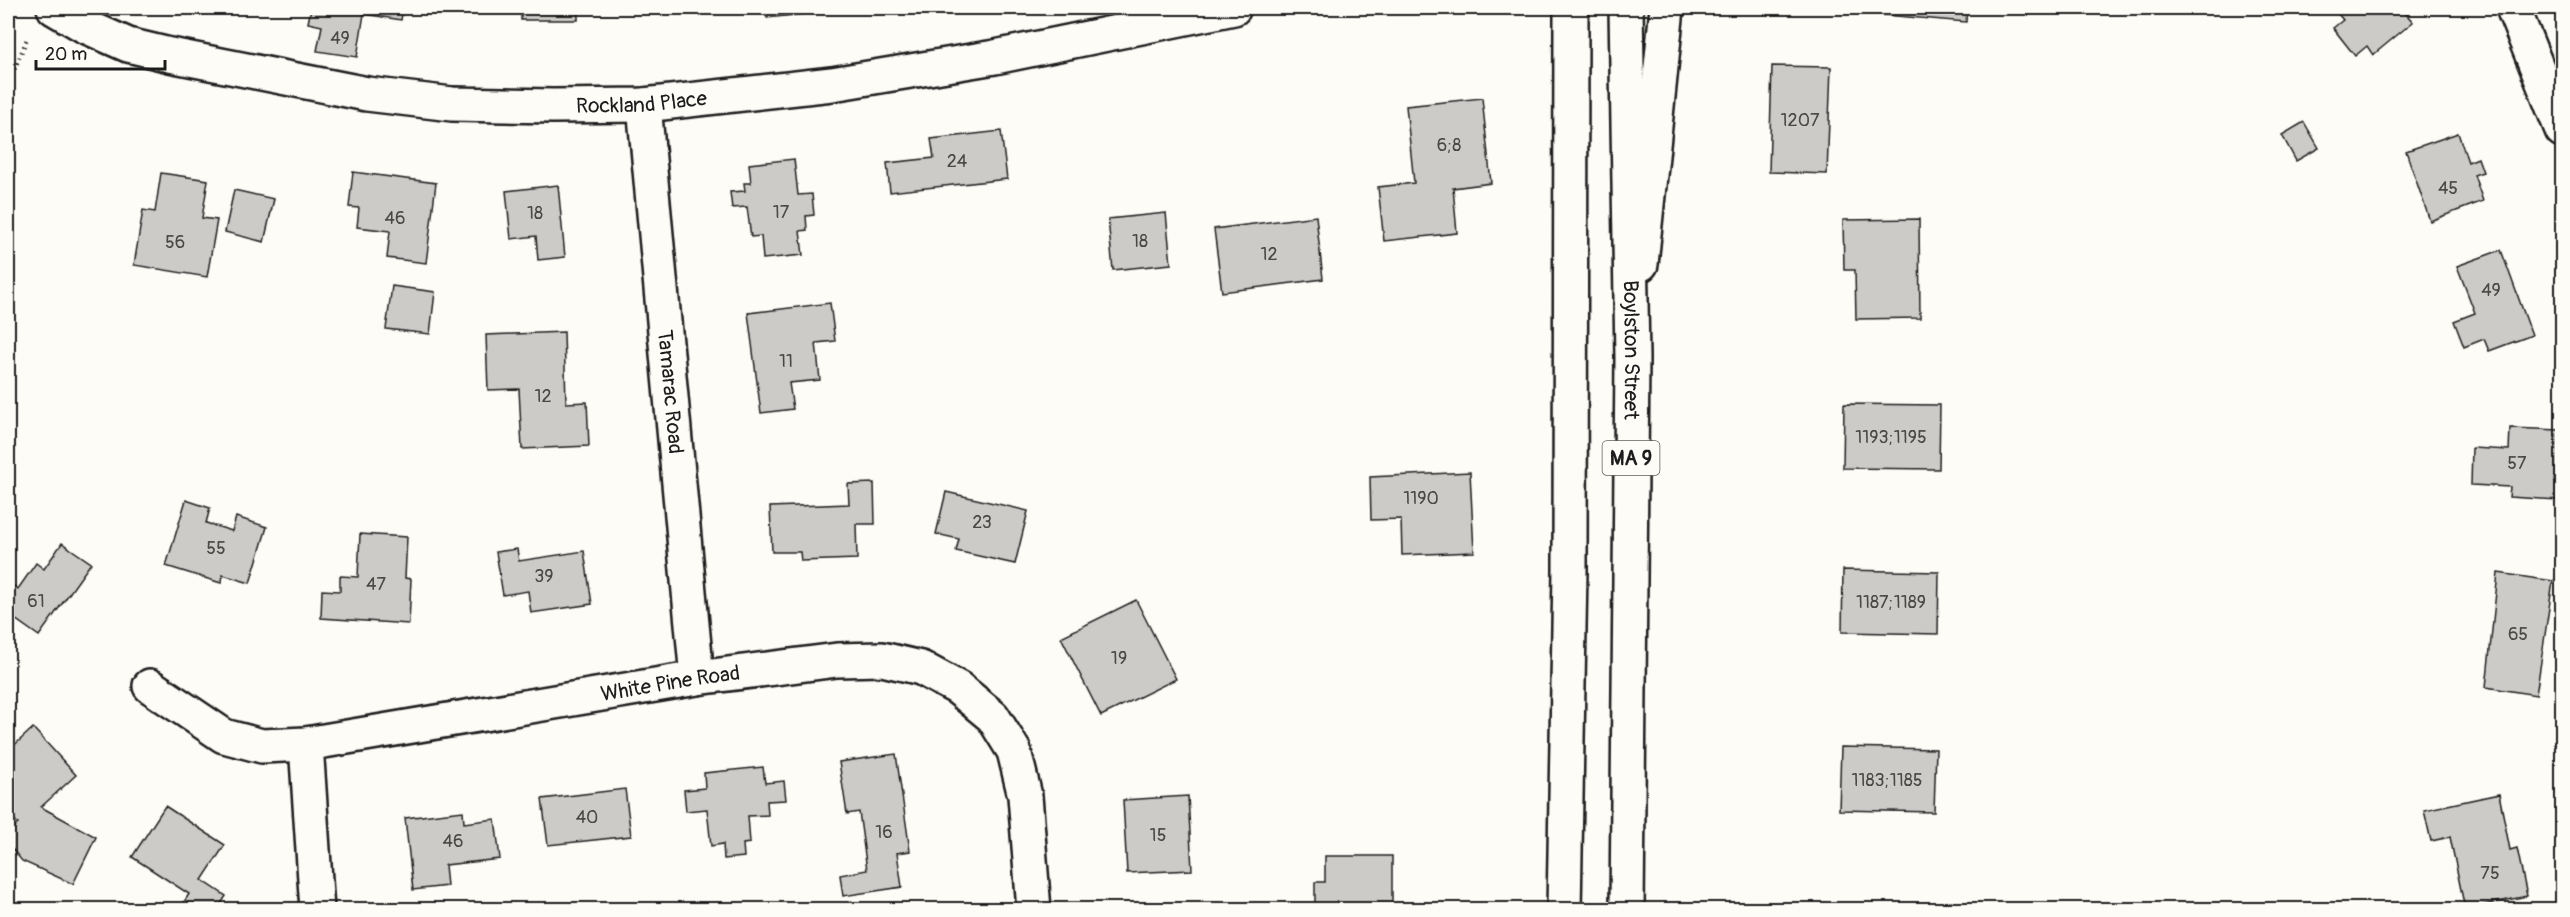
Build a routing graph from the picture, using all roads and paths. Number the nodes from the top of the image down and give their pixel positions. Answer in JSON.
{"nodes":[{"id":1,"x":1234,"y":8,"type":"edge"},
{"id":2,"x":1571,"y":8,"type":"edge"},
{"id":3,"x":1626,"y":8,"type":"edge"},
{"id":4,"x":1667,"y":8,"type":"edge"},
{"id":5,"x":2513,"y":8,"type":"edge"},
{"id":6,"x":43,"y":17,"type":"edge"},
{"id":7,"x":8,"y":86,"type":"edge"},
{"id":8,"x":644,"y":105,"type":"junction"},
{"id":9,"x":2562,"y":130,"type":"edge"},
{"id":10,"x":1632,"y":358,"type":"junction"},
{"id":11,"x":697,"y":678,"type":"junction"},
{"id":12,"x":150,"y":686,"type":"dead end"},
{"id":13,"x":306,"y":744,"type":"junction"},
{"id":14,"x":317,"y":909,"type":"edge"},
{"id":15,"x":1034,"y":909,"type":"edge"},
{"id":16,"x":1564,"y":909,"type":"edge"},
{"id":17,"x":1627,"y":909,"type":"edge"}],
"edges":[{"from":1,"to":8,"type":"main road","name":"Rockland Place"},
{"from":2,"to":16,"type":"main road"},
{"from":3,"to":10,"type":"main road","name":"Boylston Street","number":"MA 9"},
{"from":4,"to":10,"type":"main road"},
{"from":5,"to":9,"type":"main road"},
{"from":6,"to":7,"type":"path"},
{"from":6,"to":8,"type":"main road","name":"Rockland Place"},
{"from":8,"to":11,"type":"main road","name":"Tamarac Road"},
{"from":10,"to":17,"type":"main road","name":"Boylston Street","number":"MA 9"},
{"from":11,"to":13,"type":"main road","name":"White Pine Road"},
{"from":11,"to":15,"type":"main road","name":"White Pine Road"},
{"from":12,"to":13,"type":"main road","name":"White Pine Road"},
{"from":13,"to":14,"type":"main road"}]}
